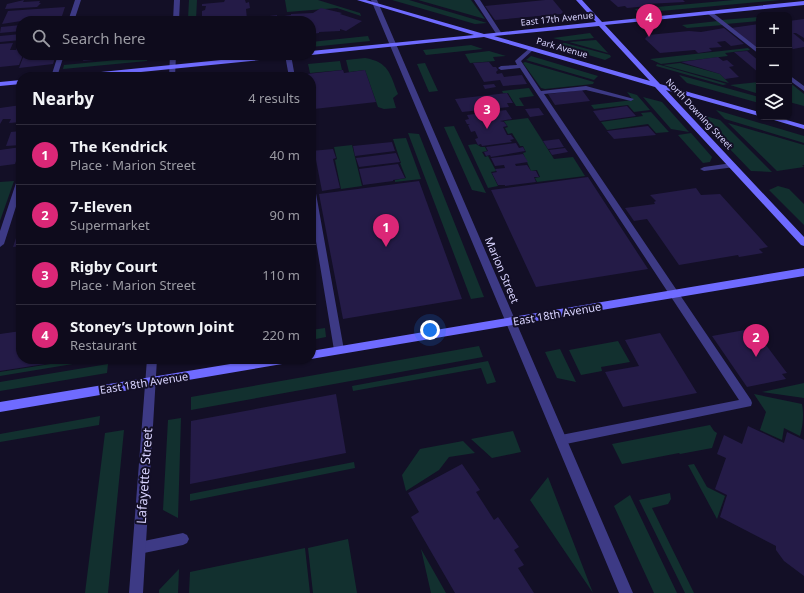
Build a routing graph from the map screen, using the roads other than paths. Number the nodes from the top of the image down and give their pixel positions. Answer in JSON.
{"nodes":[{"id":1,"x":78,"y":0,"type":"edge"},
{"id":2,"x":177,"y":0,"type":"edge"},
{"id":3,"x":360,"y":0,"type":"edge"},
{"id":4,"x":477,"y":0,"type":"edge"},
{"id":5,"x":579,"y":0,"type":"edge"},
{"id":6,"x":800,"y":0,"type":"edge"},
{"id":7,"x":376,"y":2,"type":"edge"},
{"id":8,"x":804,"y":3,"type":"edge"},
{"id":9,"x":710,"y":13,"type":"junction"},
{"id":10,"x":73,"y":16,"type":"edge"},
{"id":11,"x":176,"y":16,"type":"edge"},
{"id":12,"x":601,"y":24,"type":"junction"},
{"id":13,"x":499,"y":34,"type":"junction"},
{"id":14,"x":484,"y":35,"type":"junction"},
{"id":15,"x":393,"y":45,"type":"junction"},
{"id":16,"x":531,"y":49,"type":"junction"},
{"id":17,"x":756,"y":50,"type":"edge"},
{"id":18,"x":316,"y":53,"type":"edge"},
{"id":19,"x":59,"y":60,"type":"edge"},
{"id":20,"x":173,"y":60,"type":"edge"},
{"id":21,"x":240,"y":60,"type":"edge"},
{"id":22,"x":290,"y":60,"type":"edge"},
{"id":23,"x":522,"y":66,"type":"junction"},
{"id":24,"x":172,"y":67,"type":"junction"},
{"id":25,"x":501,"y":68,"type":"dead end"},
{"id":26,"x":56,"y":72,"type":"edge"},
{"id":27,"x":122,"y":72,"type":"edge"},
{"id":28,"x":172,"y":72,"type":"edge"},
{"id":29,"x":291,"y":72,"type":"edge"},
{"id":30,"x":792,"y":79,"type":"edge"},
{"id":31,"x":16,"y":82,"type":"edge"},
{"id":32,"x":0,"y":84,"type":"edge"},
{"id":33,"x":658,"y":86,"type":"junction"},
{"id":34,"x":804,"y":89,"type":"edge"},
{"id":35,"x":540,"y":93,"type":"junction"},
{"id":36,"x":631,"y":99,"type":"dead end"},
{"id":37,"x":756,"y":113,"type":"edge"},
{"id":38,"x":779,"y":120,"type":"edge"},
{"id":39,"x":804,"y":127,"type":"edge"},
{"id":40,"x":732,"y":165,"type":"junction"},
{"id":41,"x":704,"y":169,"type":"dead end"},
{"id":42,"x":16,"y":194,"type":"edge"},
{"id":43,"x":316,"y":217,"type":"edge"},
{"id":44,"x":804,"y":243,"type":"edge"},
{"id":45,"x":0,"y":244,"type":"edge"},
{"id":46,"x":804,"y":272,"type":"edge"},
{"id":47,"x":674,"y":294,"type":"junction"},
{"id":48,"x":511,"y":321,"type":"junction"},
{"id":49,"x":339,"y":350,"type":"junction"},
{"id":50,"x":316,"y":354,"type":"edge"},
{"id":51,"x":152,"y":364,"type":"edge"},
{"id":52,"x":258,"y":364,"type":"edge"},
{"id":53,"x":150,"y":382,"type":"junction"},
{"id":54,"x":0,"y":407,"type":"edge"},
{"id":55,"x":561,"y":440,"type":"junction"},
{"id":56,"x":183,"y":539,"type":"dead end"},
{"id":57,"x":139,"y":548,"type":"junction"},
{"id":58,"x":136,"y":593,"type":"edge"},
{"id":59,"x":626,"y":593,"type":"edge"}],
"edges":[{"from":1,"to":10,"type":"lane"},
{"from":2,"to":11,"type":"street"},
{"from":3,"to":7,"type":"main road","name":"Park Avenue"},
{"from":4,"to":13,"type":"lane"},
{"from":5,"to":12,"type":"main road","name":"North Downing Street"},
{"from":6,"to":8,"type":"main road"},
{"from":7,"to":14,"type":"main road","name":"Park Avenue"},
{"from":7,"to":15,"type":"street","name":"Marion Street"},
{"from":8,"to":9,"type":"main road","name":"East 17th Avenue"},
{"from":9,"to":12,"type":"main road","name":"East 17th Avenue"},
{"from":9,"to":17,"type":"lane"},
{"from":12,"to":13,"type":"main road","name":"East 17th Avenue"},
{"from":12,"to":33,"type":"main road","name":"North Downing Street"},
{"from":13,"to":14,"type":"main road","name":"East 17th Avenue"},
{"from":14,"to":15,"type":"main road","name":"East 17th Avenue"},
{"from":14,"to":16,"type":"main road","name":"Park Avenue"},
{"from":15,"to":18,"type":"main road","name":"East 17th Avenue"},
{"from":15,"to":48,"type":"street","name":"Marion Street"},
{"from":16,"to":23,"type":"lane"},
{"from":16,"to":33,"type":"main road","name":"Park Avenue"},
{"from":19,"to":26,"type":"lane"},
{"from":20,"to":24,"type":"street"},
{"from":21,"to":24,"type":"main road"},
{"from":22,"to":29,"type":"lane"},
{"from":23,"to":25,"type":"lane"},
{"from":23,"to":35,"type":"lane"},
{"from":24,"to":27,"type":"main road"},
{"from":24,"to":28,"type":"street"},
{"from":30,"to":34,"type":"lane"},
{"from":31,"to":32,"type":"main road"},
{"from":33,"to":37,"type":"main road","name":"Park Avenue"},
{"from":33,"to":40,"type":"main road","name":"North Downing Street"},
{"from":35,"to":36,"type":"lane"},
{"from":35,"to":47,"type":"lane"},
{"from":38,"to":39,"type":"main road"},
{"from":40,"to":41,"type":"lane"},
{"from":40,"to":44,"type":"main road","name":"North Downing Street"},
{"from":42,"to":45,"type":"lane"},
{"from":43,"to":49,"type":"lane"},
{"from":46,"to":47,"type":"main road","name":"East 18th Avenue"},
{"from":47,"to":48,"type":"main road","name":"East 18th Avenue"},
{"from":47,"to":55,"type":"lane"},
{"from":48,"to":49,"type":"main road","name":"East 18th Avenue"},
{"from":48,"to":55,"type":"street","name":"Marion Street"},
{"from":49,"to":50,"type":"main road","name":"East 18th Avenue"},
{"from":51,"to":53,"type":"street","name":"Lafayette Street"},
{"from":52,"to":53,"type":"main road","name":"East 18th Avenue"},
{"from":53,"to":54,"type":"main road","name":"East 18th Avenue"},
{"from":53,"to":57,"type":"street","name":"Lafayette Street"},
{"from":55,"to":59,"type":"street","name":"Marion Street"},
{"from":56,"to":57,"type":"lane"},
{"from":57,"to":58,"type":"street","name":"Lafayette Street"}]}
